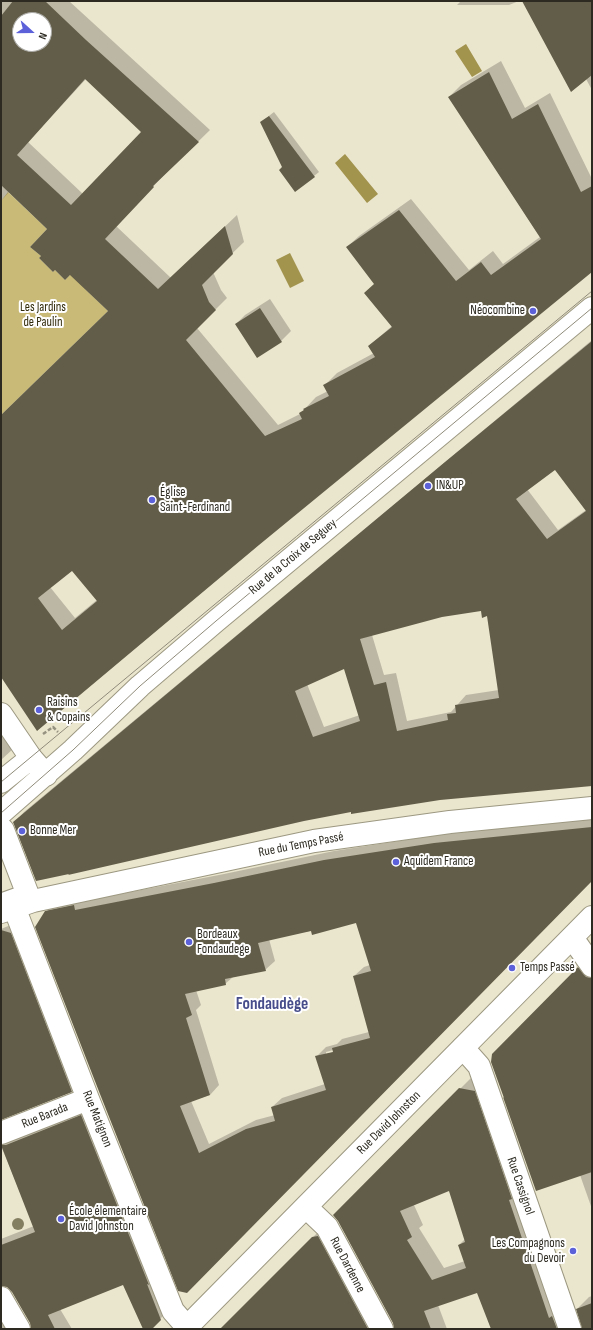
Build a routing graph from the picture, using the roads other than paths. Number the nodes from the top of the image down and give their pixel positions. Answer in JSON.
{"nodes":[{"id":1,"x":592,"y":308,"type":"edge"},
{"id":2,"x":1,"y":714,"type":"edge"},
{"id":3,"x":31,"y":758,"type":"junction"},
{"id":4,"x":46,"y":775,"type":"junction"},
{"id":5,"x":1,"y":782,"type":"edge"},
{"id":6,"x":592,"y":808,"type":"edge"},
{"id":7,"x":1,"y":813,"type":"edge"},
{"id":8,"x":1,"y":828,"type":"edge"},
{"id":9,"x":5,"y":908,"type":"edge"},
{"id":10,"x":592,"y":917,"type":"edge"},
{"id":11,"x":571,"y":939,"type":"junction"},
{"id":12,"x":592,"y":966,"type":"edge"},
{"id":13,"x":463,"y":1048,"type":"junction"},
{"id":14,"x":88,"y":1099,"type":"junction"},
{"id":15,"x":1,"y":1133,"type":"edge"},
{"id":16,"x":306,"y":1207,"type":"junction"},
{"id":17,"x":1,"y":1298,"type":"edge"},
{"id":18,"x":186,"y":1328,"type":"edge"},
{"id":19,"x":20,"y":1329,"type":"edge"},
{"id":20,"x":382,"y":1329,"type":"edge"},
{"id":21,"x":570,"y":1329,"type":"edge"}],
"edges":[{"from":1,"to":4,"type":"street","name":"Rue de la Croix de Seguey"},
{"from":2,"to":3,"type":"street"},
{"from":3,"to":4,"type":"street"},
{"from":3,"to":5,"type":"street"},
{"from":4,"to":7,"type":"street","name":"Rue de la Croix de Seguey"},
{"from":6,"to":9,"type":"street","name":"Rue du Temps Passé"},
{"from":8,"to":9,"type":"street"},
{"from":9,"to":14,"type":"street","name":"Rue Matignon"},
{"from":10,"to":11,"type":"street","name":"Rue David Johnston"},
{"from":11,"to":12,"type":"street"},
{"from":11,"to":13,"type":"street","name":"Rue David Johnston"},
{"from":13,"to":16,"type":"street","name":"Rue David Johnston"},
{"from":13,"to":21,"type":"street","name":"Rue Cassignol"},
{"from":14,"to":15,"type":"street","name":"Rue Barada"},
{"from":14,"to":18,"type":"street","name":"Rue Matignon"},
{"from":16,"to":18,"type":"street","name":"Rue David Johnston"},
{"from":16,"to":20,"type":"street","name":"Rue Dardenne"},
{"from":17,"to":19,"type":"street"}]}
